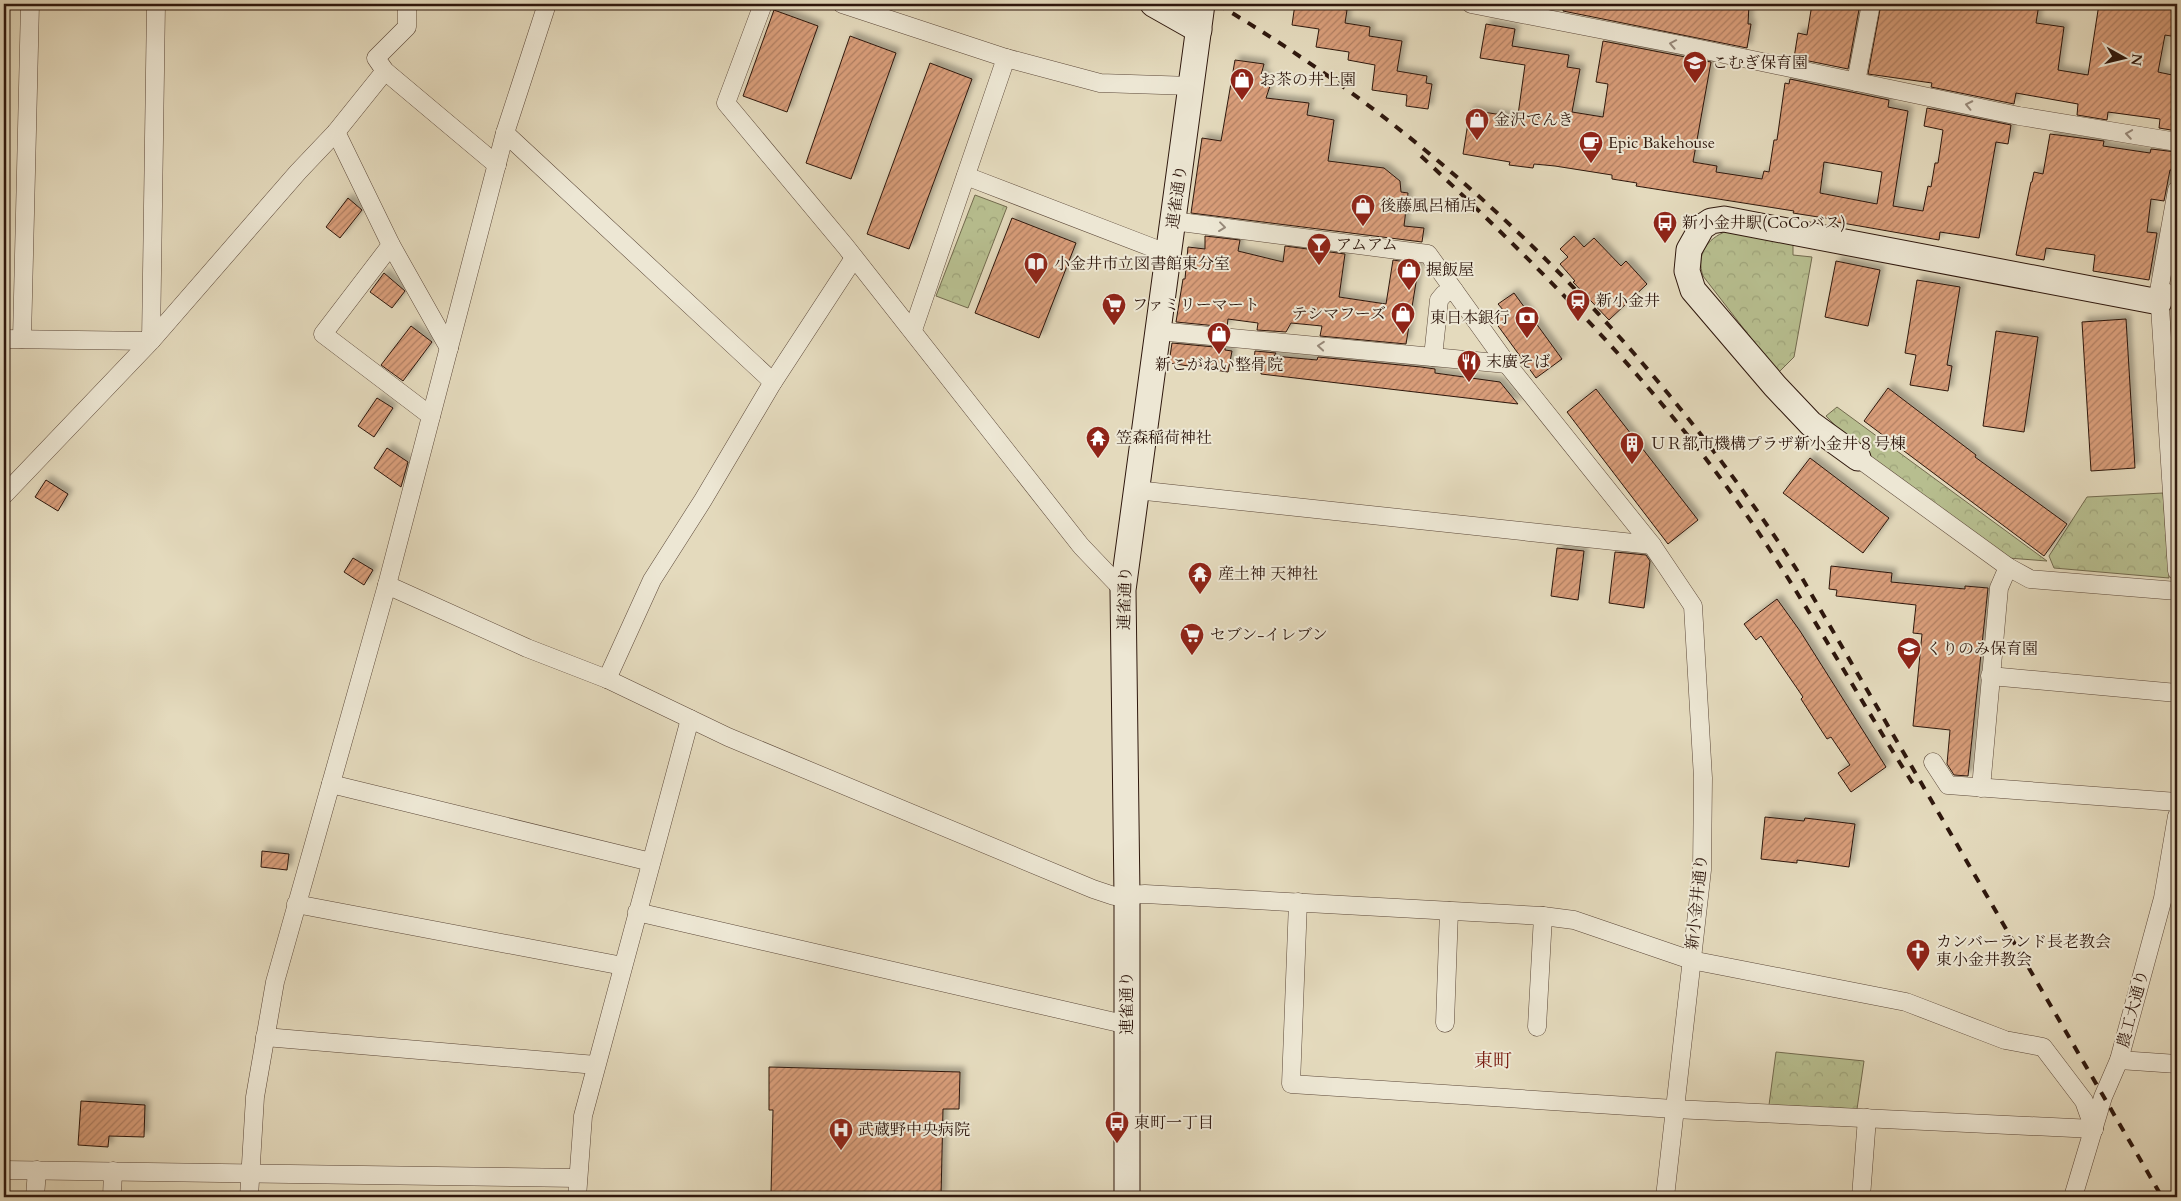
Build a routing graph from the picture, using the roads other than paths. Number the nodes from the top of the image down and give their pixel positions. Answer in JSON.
{"nodes":[{"id":1,"x":30,"y":4,"type":"edge"},
{"id":2,"x":156,"y":4,"type":"edge"},
{"id":3,"x":407,"y":4,"type":"edge"},
{"id":4,"x":547,"y":4,"type":"edge"},
{"id":5,"x":763,"y":4,"type":"edge"},
{"id":6,"x":842,"y":4,"type":"edge"},
{"id":7,"x":1153,"y":4,"type":"edge"},
{"id":8,"x":1202,"y":4,"type":"edge"},
{"id":9,"x":1471,"y":4,"type":"edge"},
{"id":10,"x":1871,"y":4,"type":"edge"},
{"id":11,"x":1527,"y":10,"type":"edge"},
{"id":12,"x":1199,"y":30,"type":"junction"},
{"id":13,"x":1006,"y":58,"type":"junction"},
{"id":14,"x":385,"y":71,"type":"junction"},
{"id":15,"x":1856,"y":82,"type":"junction"},
{"id":16,"x":1192,"y":86,"type":"junction"},
{"id":17,"x":336,"y":132,"type":"junction"},
{"id":18,"x":505,"y":133,"type":"junction"},
{"id":19,"x":2177,"y":142,"type":"edge"},
{"id":20,"x":497,"y":165,"type":"junction"},
{"id":21,"x":966,"y":176,"type":"junction"},
{"id":22,"x":2177,"y":190,"type":"edge"},
{"id":23,"x":1173,"y":221,"type":"junction"},
{"id":24,"x":391,"y":245,"type":"junction"},
{"id":25,"x":1169,"y":254,"type":"junction"},
{"id":26,"x":854,"y":258,"type":"junction"},
{"id":27,"x":1454,"y":290,"type":"junction"},
{"id":28,"x":2165,"y":296,"type":"edge"},
{"id":29,"x":912,"y":330,"type":"junction"},
{"id":30,"x":1158,"y":331,"type":"junction"},
{"id":31,"x":4,"y":339,"type":"edge"},
{"id":32,"x":22,"y":339,"type":"junction"},
{"id":33,"x":150,"y":341,"type":"junction"},
{"id":34,"x":449,"y":348,"type":"junction"},
{"id":35,"x":1433,"y":357,"type":"junction"},
{"id":36,"x":1507,"y":364,"type":"junction"},
{"id":37,"x":773,"y":382,"type":"junction"},
{"id":38,"x":431,"y":416,"type":"junction"},
{"id":39,"x":1858,"y":458,"type":"joint"},
{"id":40,"x":1136,"y":490,"type":"junction"},
{"id":41,"x":4,"y":495,"type":"edge"},
{"id":42,"x":1652,"y":546,"type":"junction"},
{"id":43,"x":2008,"y":567,"type":"junction"},
{"id":44,"x":2177,"y":571,"type":"edge"},
{"id":45,"x":387,"y":585,"type":"junction"},
{"id":46,"x":1123,"y":590,"type":"junction"},
{"id":47,"x":2177,"y":591,"type":"edge"},
{"id":48,"x":1990,"y":676,"type":"junction"},
{"id":49,"x":607,"y":679,"type":"junction"},
{"id":50,"x":2177,"y":693,"type":"edge"},
{"id":51,"x":690,"y":719,"type":"junction"},
{"id":52,"x":1933,"y":762,"type":"dead end"},
{"id":53,"x":331,"y":784,"type":"junction"},
{"id":54,"x":1981,"y":788,"type":"junction"},
{"id":55,"x":2177,"y":802,"type":"edge"},
{"id":56,"x":2177,"y":816,"type":"edge"},
{"id":57,"x":651,"y":862,"type":"junction"},
{"id":58,"x":1127,"y":894,"type":"junction"},
{"id":59,"x":2170,"y":899,"type":"edge"},
{"id":60,"x":1298,"y":902,"type":"junction"},
{"id":61,"x":296,"y":904,"type":"junction"},
{"id":62,"x":1449,"y":911,"type":"junction"},
{"id":63,"x":637,"y":912,"type":"junction"},
{"id":64,"x":1543,"y":916,"type":"junction"},
{"id":65,"x":1691,"y":960,"type":"junction"},
{"id":66,"x":622,"y":966,"type":"junction"},
{"id":67,"x":1445,"y":1022,"type":"dead end"},
{"id":68,"x":1128,"y":1026,"type":"junction"},
{"id":69,"x":1537,"y":1027,"type":"dead end"},
{"id":70,"x":265,"y":1037,"type":"junction"},
{"id":71,"x":2119,"y":1060,"type":"junction"},
{"id":72,"x":2177,"y":1064,"type":"edge"},
{"id":73,"x":596,"y":1065,"type":"junction"},
{"id":74,"x":1674,"y":1109,"type":"junction"},
{"id":75,"x":1867,"y":1118,"type":"junction"},
{"id":76,"x":2094,"y":1129,"type":"junction"},
{"id":77,"x":4,"y":1170,"type":"edge"},
{"id":78,"x":36,"y":1170,"type":"junction"},
{"id":79,"x":113,"y":1171,"type":"junction"},
{"id":80,"x":250,"y":1174,"type":"junction"},
{"id":81,"x":578,"y":1178,"type":"junction"},
{"id":82,"x":35,"y":1197,"type":"edge"},
{"id":83,"x":112,"y":1197,"type":"edge"},
{"id":84,"x":249,"y":1197,"type":"edge"},
{"id":85,"x":577,"y":1197,"type":"edge"},
{"id":86,"x":1126,"y":1197,"type":"edge"},
{"id":87,"x":1665,"y":1197,"type":"edge"},
{"id":88,"x":1861,"y":1197,"type":"edge"},
{"id":89,"x":2072,"y":1197,"type":"edge"}],
"edges":[{"from":1,"to":32,"type":"street"},
{"from":2,"to":33,"type":"street"},
{"from":3,"to":14,"type":"street"},
{"from":4,"to":18,"type":"street"},
{"from":5,"to":26,"type":"street"},
{"from":6,"to":13,"type":"street"},
{"from":7,"to":12,"type":"main road"},
{"from":8,"to":12,"type":"main road","name":"連雀通り"},
{"from":9,"to":11,"type":"street"},
{"from":10,"to":15,"type":"street"},
{"from":15,"to":11,"type":"street","one_way":true},
{"from":12,"to":16,"type":"main road","name":"連雀通り"},
{"from":13,"to":16,"type":"street"},
{"from":13,"to":21,"type":"street"},
{"from":14,"to":17,"type":"street"},
{"from":14,"to":20,"type":"street"},
{"from":19,"to":15,"type":"street","one_way":true},
{"from":16,"to":23,"type":"main road","name":"連雀通り"},
{"from":17,"to":24,"type":"street"},
{"from":17,"to":33,"type":"street"},
{"from":18,"to":20,"type":"street"},
{"from":18,"to":37,"type":"street"},
{"from":20,"to":34,"type":"street"},
{"from":21,"to":25,"type":"street"},
{"from":21,"to":29,"type":"street"},
{"from":22,"to":28,"type":"street"},
{"from":23,"to":25,"type":"main road","name":"連雀通り"},
{"from":23,"to":27,"type":"street","one_way":true},
{"from":24,"to":34,"type":"street"},
{"from":24,"to":38,"type":"street"},
{"from":25,"to":30,"type":"main road","name":"連雀通り"},
{"from":26,"to":29,"type":"street"},
{"from":26,"to":37,"type":"street"},
{"from":27,"to":35,"type":"street"},
{"from":27,"to":36,"type":"street"},
{"from":28,"to":39,"type":"main road"},
{"from":28,"to":44,"type":"street"},
{"from":29,"to":46,"type":"street"},
{"from":35,"to":30,"type":"street","one_way":true},
{"from":30,"to":40,"type":"main road","name":"連雀通り"},
{"from":31,"to":32,"type":"street"},
{"from":32,"to":33,"type":"street"},
{"from":33,"to":41,"type":"street"},
{"from":34,"to":38,"type":"street"},
{"from":35,"to":36,"type":"street"},
{"from":36,"to":42,"type":"street"},
{"from":37,"to":49,"type":"street"},
{"from":38,"to":45,"type":"street"},
{"from":39,"to":43,"type":"street"},
{"from":40,"to":42,"type":"street"},
{"from":40,"to":46,"type":"main road","name":"連雀通り"},
{"from":42,"to":65,"type":"street","name":"新小金井通り"},
{"from":43,"to":47,"type":"street"},
{"from":43,"to":48,"type":"street"},
{"from":45,"to":49,"type":"street"},
{"from":45,"to":53,"type":"street"},
{"from":46,"to":58,"type":"main road","name":"連雀通り"},
{"from":48,"to":50,"type":"street"},
{"from":48,"to":54,"type":"street"},
{"from":49,"to":51,"type":"street"},
{"from":51,"to":57,"type":"street"},
{"from":51,"to":58,"type":"street"},
{"from":52,"to":54,"type":"street"},
{"from":53,"to":57,"type":"street"},
{"from":53,"to":61,"type":"street"},
{"from":54,"to":55,"type":"street"},
{"from":56,"to":59,"type":"street","name":"農工大通り"},
{"from":57,"to":63,"type":"street"},
{"from":58,"to":60,"type":"street"},
{"from":58,"to":68,"type":"main road","name":"連雀通り"},
{"from":59,"to":71,"type":"street","name":"農工大通り"},
{"from":60,"to":62,"type":"street"},
{"from":60,"to":74,"type":"street"},
{"from":61,"to":66,"type":"street"},
{"from":61,"to":70,"type":"street"},
{"from":62,"to":64,"type":"street"},
{"from":62,"to":67,"type":"street"},
{"from":63,"to":66,"type":"street"},
{"from":63,"to":68,"type":"street"},
{"from":64,"to":65,"type":"street"},
{"from":64,"to":69,"type":"street"},
{"from":65,"to":74,"type":"street","name":"新小金井通り"},
{"from":65,"to":76,"type":"street"},
{"from":66,"to":73,"type":"street"},
{"from":68,"to":86,"type":"main road","name":"連雀通り"},
{"from":70,"to":73,"type":"street"},
{"from":70,"to":80,"type":"street"},
{"from":71,"to":72,"type":"street"},
{"from":71,"to":76,"type":"street","name":"農工大通り"},
{"from":73,"to":81,"type":"street"},
{"from":74,"to":75,"type":"street"},
{"from":74,"to":87,"type":"street","name":"新小金井通り"},
{"from":75,"to":76,"type":"street"},
{"from":75,"to":88,"type":"street"},
{"from":76,"to":89,"type":"street","name":"農工大通り"},
{"from":77,"to":78,"type":"street"},
{"from":78,"to":79,"type":"street"},
{"from":78,"to":82,"type":"street"},
{"from":79,"to":80,"type":"street"},
{"from":79,"to":83,"type":"street"},
{"from":80,"to":81,"type":"street"},
{"from":80,"to":84,"type":"street"},
{"from":81,"to":85,"type":"street"}]}
